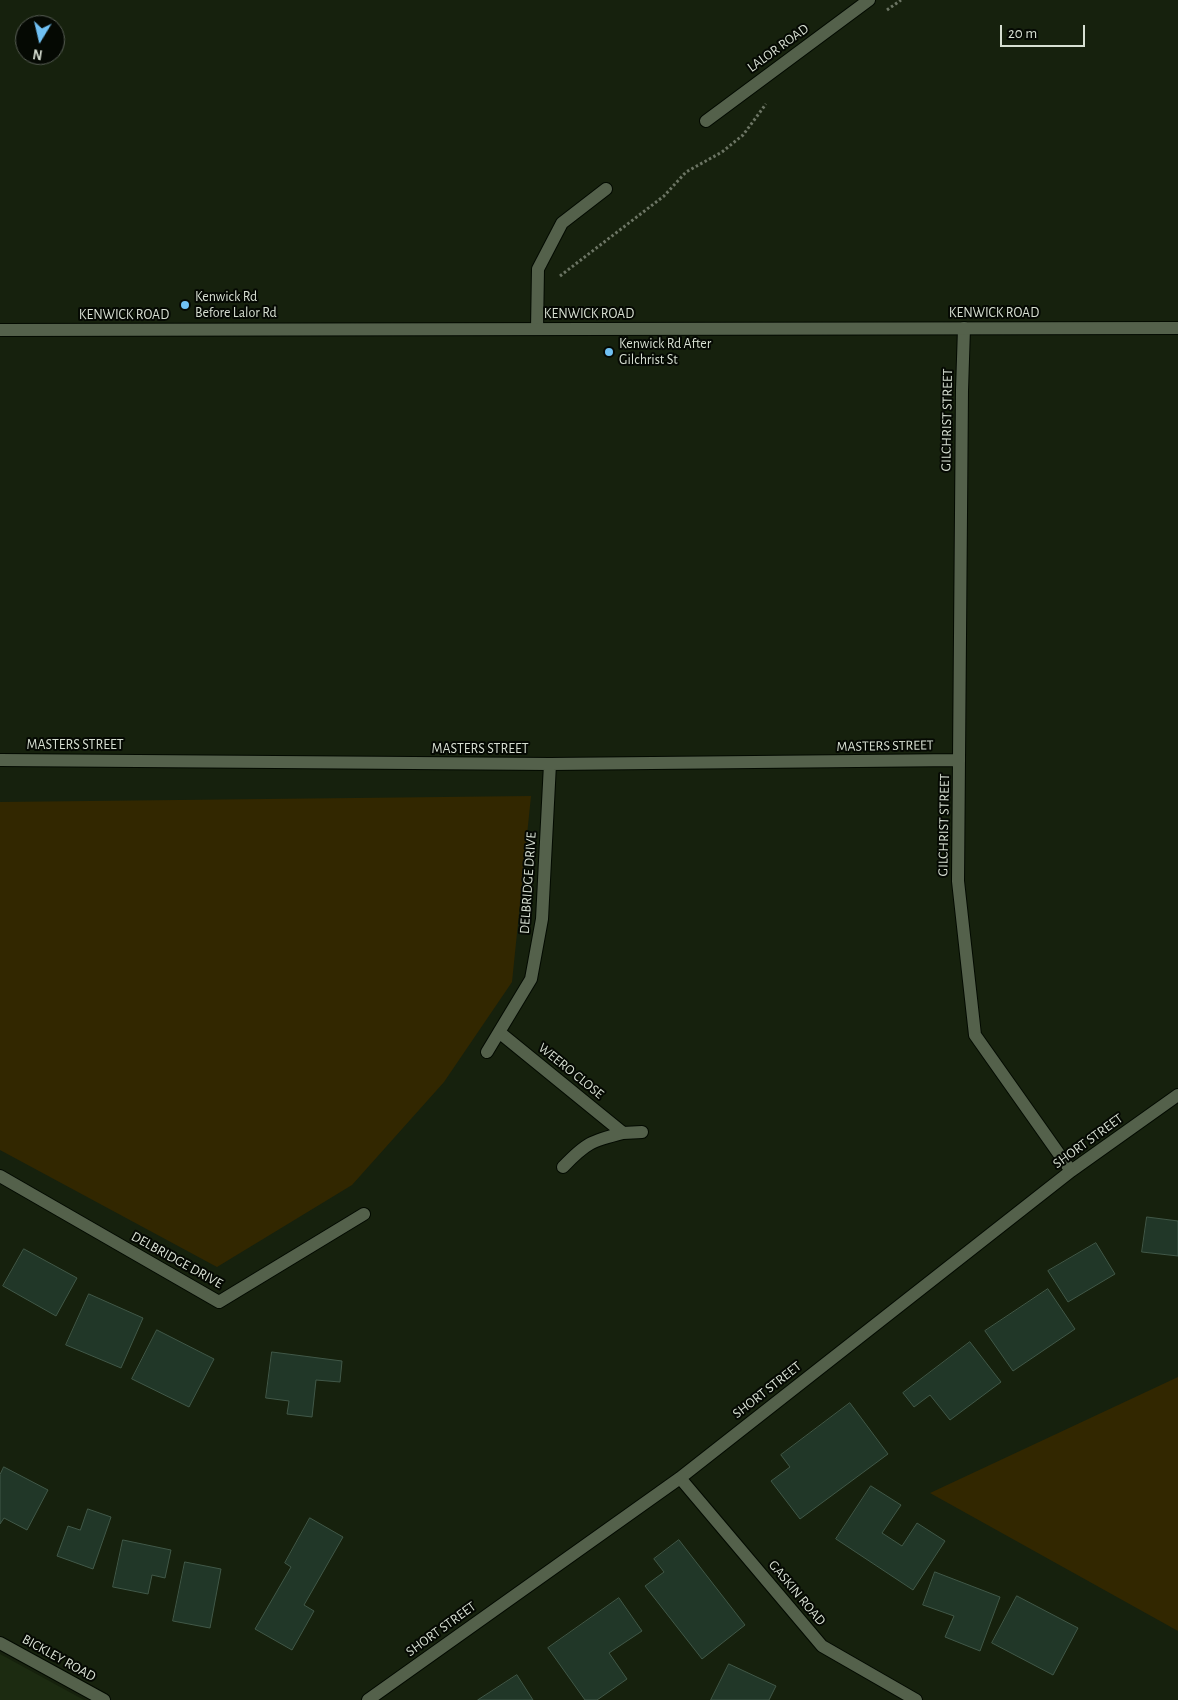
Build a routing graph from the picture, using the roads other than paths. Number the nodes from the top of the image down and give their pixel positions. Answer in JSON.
{"nodes":[{"id":1,"x":869,"y":0,"type":"edge"},
{"id":2,"x":706,"y":120,"type":"dead end"},
{"id":3,"x":606,"y":189,"type":"dead end"},
{"id":4,"x":964,"y":328,"type":"junction"},
{"id":5,"x":1178,"y":328,"type":"edge"},
{"id":6,"x":537,"y":329,"type":"junction"},
{"id":7,"x":0,"y":330,"type":"edge"},
{"id":8,"x":0,"y":760,"type":"edge"},
{"id":9,"x":960,"y":760,"type":"junction"},
{"id":10,"x":550,"y":764,"type":"junction"},
{"id":11,"x":499,"y":1032,"type":"junction"},
{"id":12,"x":487,"y":1052,"type":"dead end"},
{"id":13,"x":1178,"y":1096,"type":"edge"},
{"id":14,"x":642,"y":1132,"type":"dead end"},
{"id":15,"x":623,"y":1133,"type":"junction"},
{"id":16,"x":563,"y":1167,"type":"dead end"},
{"id":17,"x":1071,"y":1171,"type":"junction"},
{"id":18,"x":0,"y":1176,"type":"edge"},
{"id":19,"x":364,"y":1214,"type":"dead end"},
{"id":20,"x":680,"y":1478,"type":"junction"},
{"id":21,"x":0,"y":1643,"type":"edge"},
{"id":22,"x":104,"y":1700,"type":"edge"},
{"id":23,"x":368,"y":1700,"type":"edge"},
{"id":24,"x":916,"y":1700,"type":"edge"}],
"edges":[{"from":1,"to":2,"type":"street","name":"LALOR ROAD"},
{"from":3,"to":6,"type":"street"},
{"from":4,"to":5,"type":"street","name":"KENWICK ROAD"},
{"from":4,"to":6,"type":"street","name":"KENWICK ROAD"},
{"from":4,"to":9,"type":"street","name":"GILCHRIST STREET"},
{"from":6,"to":7,"type":"street","name":"KENWICK ROAD"},
{"from":8,"to":10,"type":"street","name":"MASTERS STREET"},
{"from":9,"to":10,"type":"street","name":"MASTERS STREET"},
{"from":9,"to":17,"type":"street","name":"GILCHRIST STREET"},
{"from":10,"to":11,"type":"street","name":"DELBRIDGE DRIVE"},
{"from":11,"to":12,"type":"street","name":"DELBRIDGE DRIVE"},
{"from":11,"to":15,"type":"street","name":"WEERO CLOSE"},
{"from":13,"to":17,"type":"street","name":"SHORT STREET"},
{"from":14,"to":15,"type":"street"},
{"from":15,"to":16,"type":"street"},
{"from":17,"to":20,"type":"street","name":"SHORT STREET"},
{"from":18,"to":19,"type":"street","name":"DELBRIDGE DRIVE"},
{"from":20,"to":23,"type":"street","name":"SHORT STREET"},
{"from":20,"to":24,"type":"street","name":"GASKIN ROAD"},
{"from":21,"to":22,"type":"street","name":"BICKLEY ROAD"}]}
